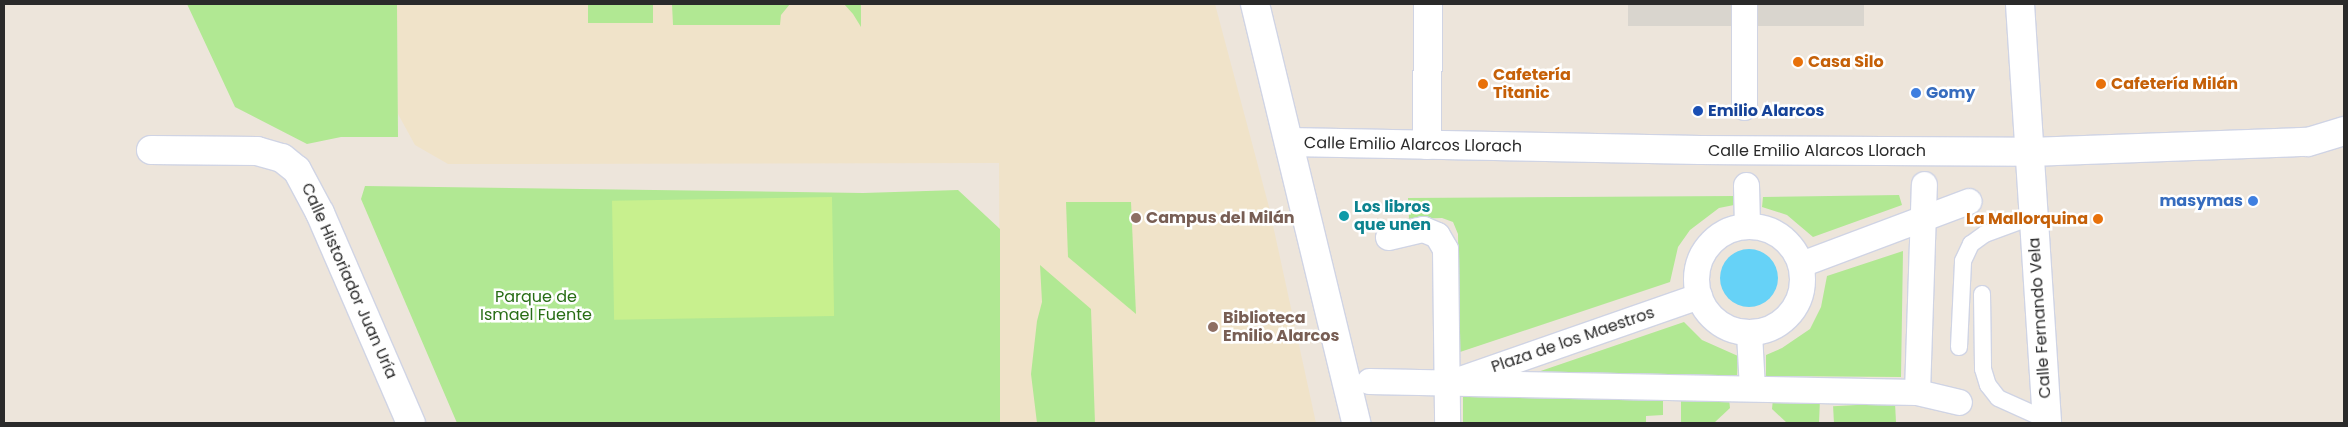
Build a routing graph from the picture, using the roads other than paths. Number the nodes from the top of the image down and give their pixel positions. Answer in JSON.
{"nodes":[{"id":1,"x":1255,"y":4,"type":"edge"},
{"id":2,"x":1428,"y":4,"type":"edge"},
{"id":3,"x":1744,"y":4,"type":"edge"},
{"id":4,"x":2020,"y":4,"type":"edge"},
{"id":5,"x":1744,"y":107,"type":"dead end"},
{"id":6,"x":2344,"y":132,"type":"edge"},
{"id":7,"x":1289,"y":142,"type":"junction"},
{"id":8,"x":1427,"y":145,"type":"junction"},
{"id":9,"x":151,"y":150,"type":"dead end"},
{"id":10,"x":2030,"y":152,"type":"junction"},
{"id":11,"x":1924,"y":184,"type":"dead end"},
{"id":12,"x":1746,"y":185,"type":"dead end"},
{"id":13,"x":1969,"y":202,"type":"dead end"},
{"id":14,"x":2034,"y":216,"type":"junction"},
{"id":15,"x":1923,"y":219,"type":"junction"},
{"id":16,"x":1747,"y":224,"type":"junction"},
{"id":17,"x":1388,"y":237,"type":"dead end"},
{"id":18,"x":1801,"y":264,"type":"junction"},
{"id":19,"x":1982,"y":294,"type":"dead end"},
{"id":20,"x":1699,"y":296,"type":"junction"},
{"id":21,"x":1749,"y":333,"type":"junction"},
{"id":22,"x":1959,"y":347,"type":"dead end"},
{"id":23,"x":1369,"y":381,"type":"dead end"},
{"id":24,"x":1447,"y":384,"type":"junction"},
{"id":25,"x":1752,"y":388,"type":"junction"},
{"id":26,"x":1918,"y":392,"type":"junction"},
{"id":27,"x":1959,"y":402,"type":"dead end"},
{"id":28,"x":2047,"y":422,"type":"edge"},
{"id":29,"x":411,"y":423,"type":"edge"},
{"id":30,"x":1356,"y":423,"type":"edge"},
{"id":31,"x":1447,"y":423,"type":"edge"}],
"edges":[{"from":1,"to":7,"type":"street"},
{"from":2,"to":8,"type":"street"},
{"from":3,"to":5,"type":"street"},
{"from":4,"to":10,"type":"street","name":"Calle Fernando Vela"},
{"from":6,"to":10,"type":"street","name":"Calle Emilio Alarcos Llorach"},
{"from":7,"to":8,"type":"street","name":"Calle Emilio Alarcos Llorach"},
{"from":7,"to":30,"type":"street"},
{"from":8,"to":10,"type":"street","name":"Calle Emilio Alarcos Llorach"},
{"from":9,"to":29,"type":"street","name":"Calle Historiador Juan Uría"},
{"from":10,"to":14,"type":"street","name":"Calle Fernando Vela"},
{"from":11,"to":15,"type":"street"},
{"from":12,"to":16,"type":"street"},
{"from":13,"to":15,"type":"street"},
{"from":14,"to":22,"type":"lane"},
{"from":14,"to":28,"type":"street","name":"Calle Fernando Vela"},
{"from":15,"to":18,"type":"street"},
{"from":15,"to":26,"type":"street"},
{"from":16,"to":18,"type":"street"},
{"from":16,"to":20,"type":"street"},
{"from":17,"to":24,"type":"street"},
{"from":18,"to":21,"type":"street"},
{"from":19,"to":28,"type":"lane"},
{"from":20,"to":21,"type":"street"},
{"from":20,"to":24,"type":"street","name":"Plaza de los Maestros"},
{"from":21,"to":25,"type":"street"},
{"from":23,"to":24,"type":"street"},
{"from":24,"to":25,"type":"street"},
{"from":24,"to":31,"type":"street"},
{"from":25,"to":26,"type":"street"},
{"from":26,"to":27,"type":"street"}]}
